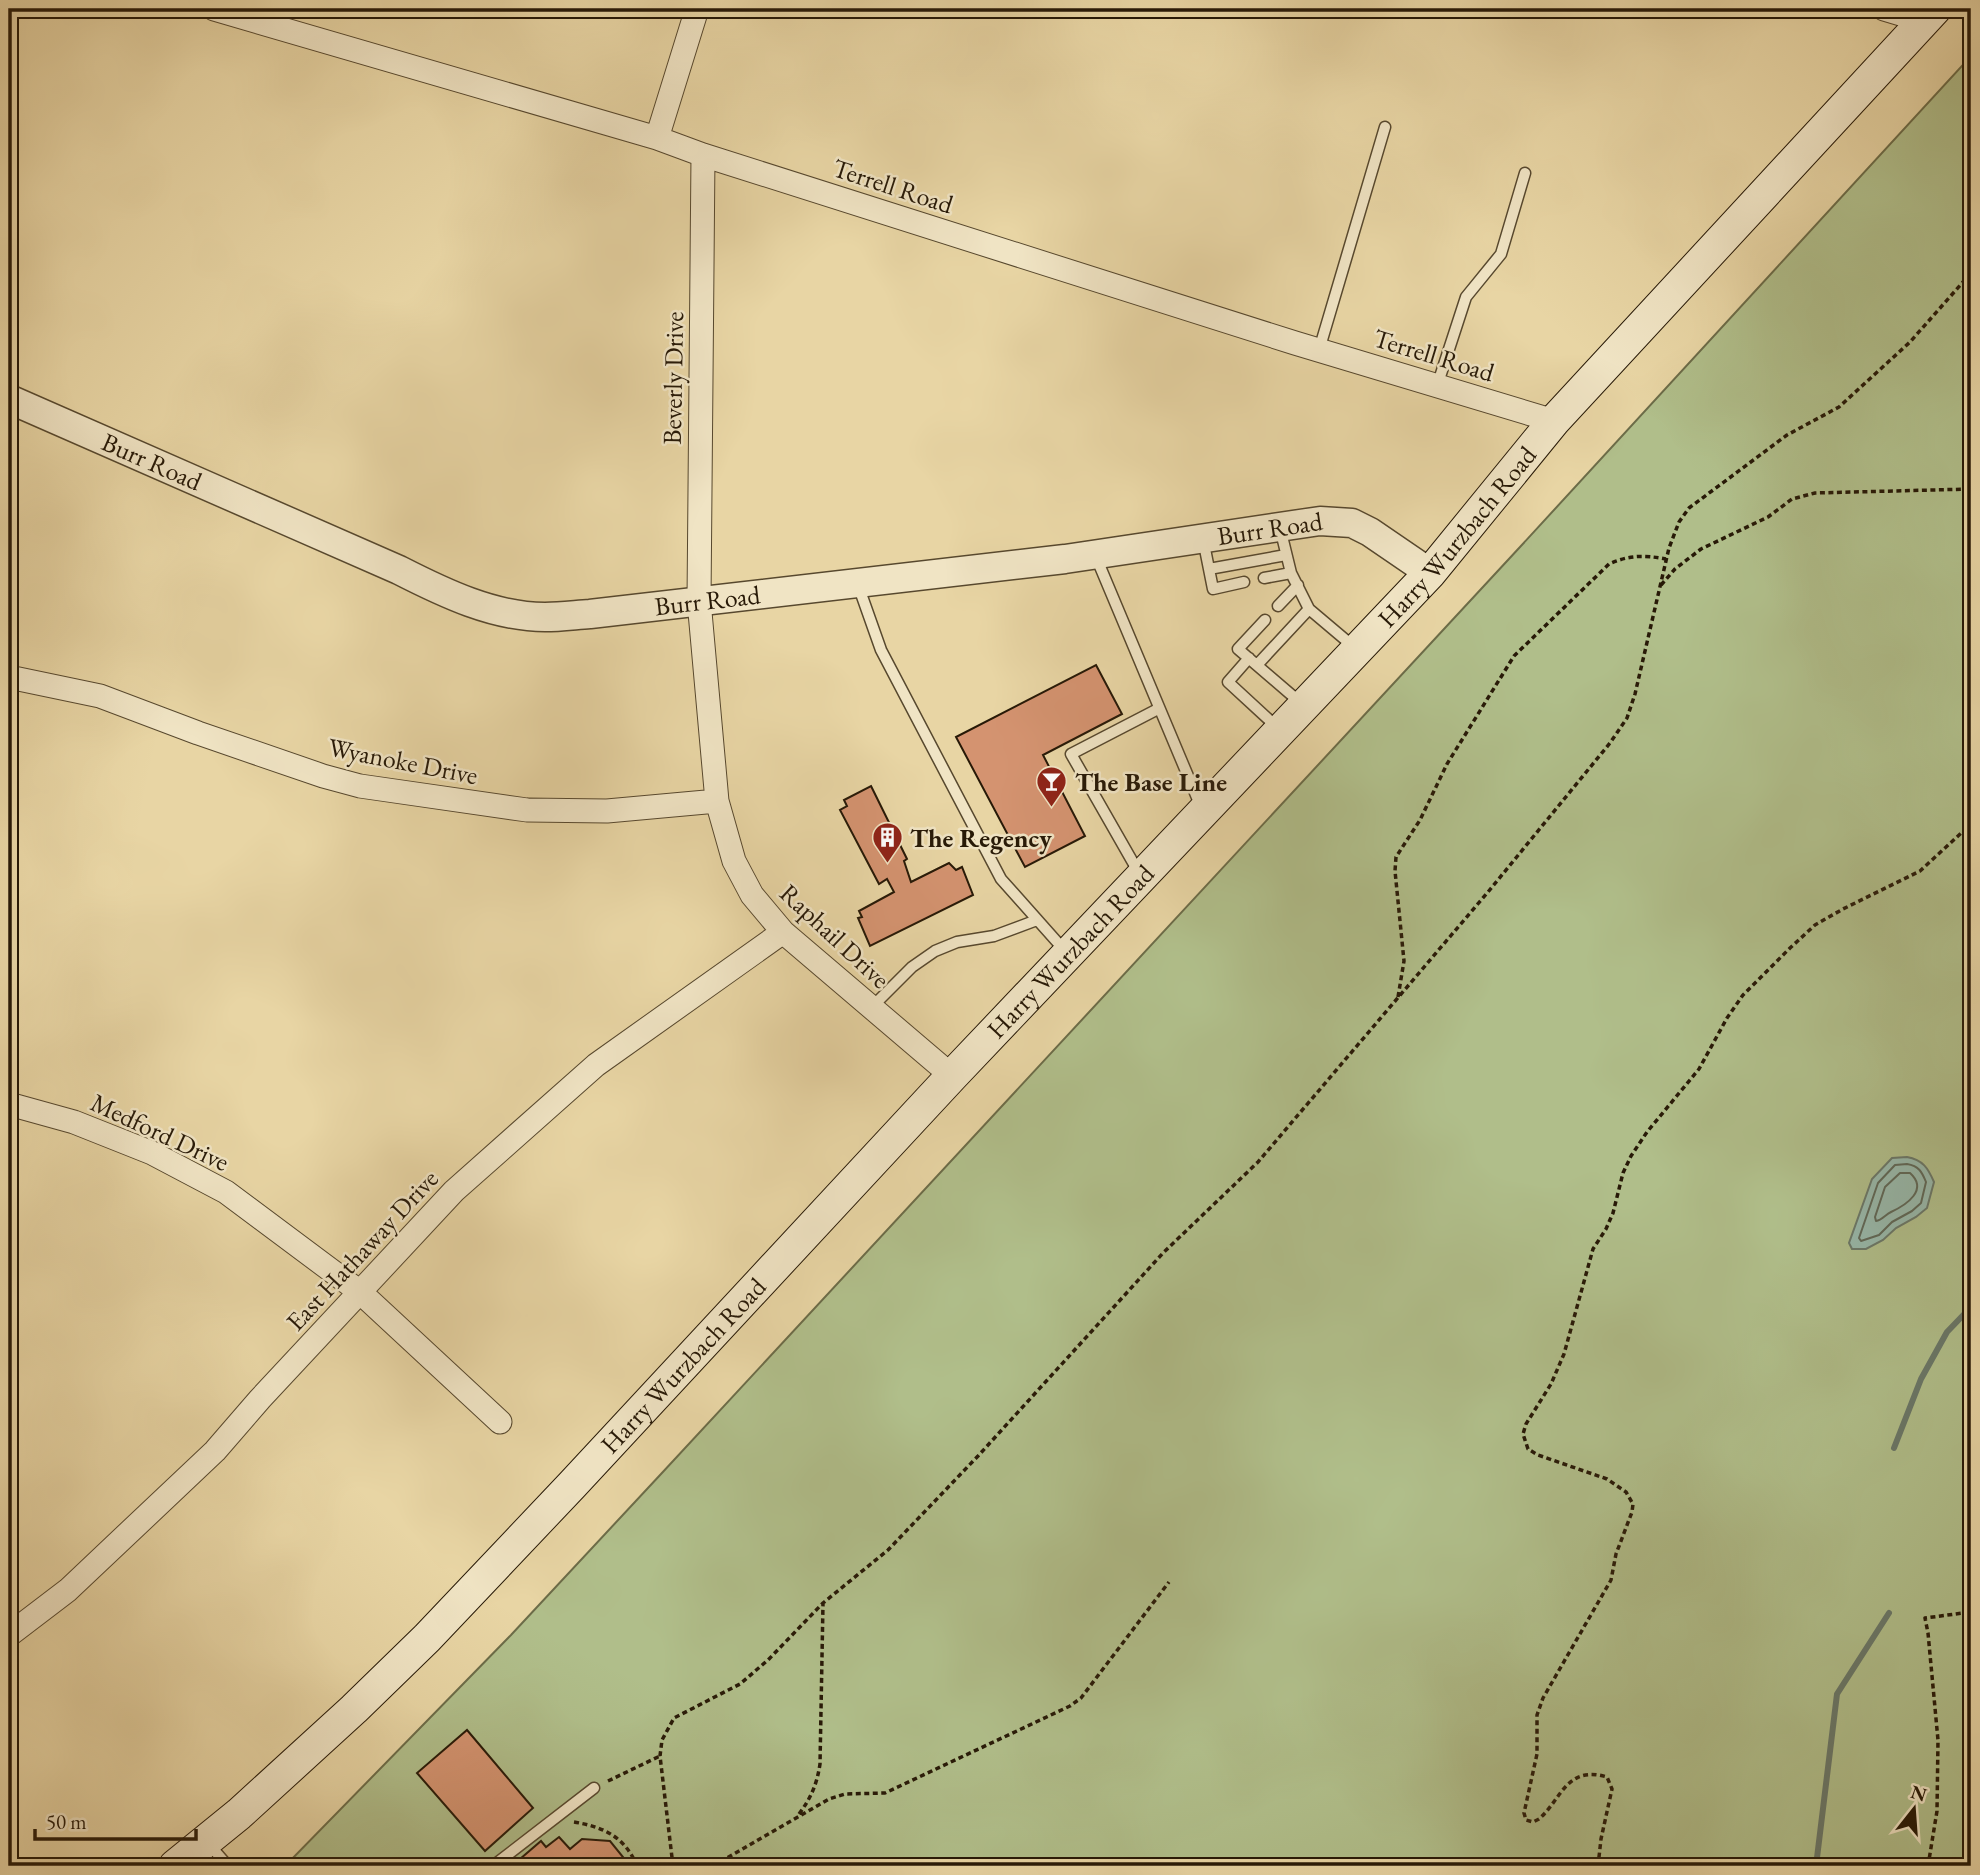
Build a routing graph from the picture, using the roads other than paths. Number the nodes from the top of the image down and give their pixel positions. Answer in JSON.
{"nodes":[{"id":1,"x":214,"y":9,"type":"edge"},
{"id":2,"x":697,"y":9,"type":"edge"},
{"id":3,"x":1884,"y":9,"type":"edge"},
{"id":4,"x":1930,"y":15,"type":"edge"},
{"id":5,"x":1385,"y":127,"type":"dead end"},
{"id":6,"x":657,"y":138,"type":"junction"},
{"id":7,"x":704,"y":155,"type":"junction"},
{"id":8,"x":1525,"y":173,"type":"dead end"},
{"id":9,"x":1319,"y":350,"type":"junction"},
{"id":10,"x":1437,"y":386,"type":"junction"},
{"id":11,"x":9,"y":399,"type":"edge"},
{"id":12,"x":1554,"y":421,"type":"junction"},
{"id":13,"x":1279,"y":527,"type":"junction"},
{"id":14,"x":1203,"y":539,"type":"junction"},
{"id":15,"x":1095,"y":555,"type":"junction"},
{"id":16,"x":1286,"y":555,"type":"junction"},
{"id":17,"x":1209,"y":569,"type":"junction"},
{"id":18,"x":1291,"y":573,"type":"junction"},
{"id":19,"x":1430,"y":573,"type":"junction"},
{"id":20,"x":1264,"y":578,"type":"dead end"},
{"id":21,"x":858,"y":582,"type":"junction"},
{"id":22,"x":1244,"y":582,"type":"dead end"},
{"id":23,"x":1298,"y":585,"type":"junction"},
{"id":24,"x":699,"y":601,"type":"junction"},
{"id":25,"x":1278,"y":606,"type":"dead end"},
{"id":26,"x":1310,"y":609,"type":"junction"},
{"id":27,"x":1265,"y":620,"type":"dead end"},
{"id":28,"x":1357,"y":649,"type":"junction"},
{"id":29,"x":1253,"y":662,"type":"junction"},
{"id":30,"x":9,"y":677,"type":"edge"},
{"id":31,"x":1304,"y":706,"type":"junction"},
{"id":32,"x":1158,"y":709,"type":"junction"},
{"id":33,"x":1280,"y":730,"type":"junction"},
{"id":34,"x":717,"y":801,"type":"junction"},
{"id":35,"x":1203,"y":812,"type":"junction"},
{"id":36,"x":1141,"y":877,"type":"junction"},
{"id":37,"x":1037,"y":920,"type":"junction"},
{"id":38,"x":783,"y":932,"type":"junction"},
{"id":39,"x":1067,"y":954,"type":"junction"},
{"id":40,"x":871,"y":1008,"type":"junction"},
{"id":41,"x":952,"y":1076,"type":"junction"},
{"id":42,"x":9,"y":1104,"type":"edge"},
{"id":43,"x":360,"y":1292,"type":"junction"},
{"id":44,"x":500,"y":1422,"type":"dead end"},
{"id":45,"x":9,"y":1635,"type":"edge"},
{"id":46,"x":594,"y":1788,"type":"road end"},
{"id":47,"x":206,"y":1841,"type":"junction"},
{"id":48,"x":181,"y":1865,"type":"edge"},
{"id":49,"x":228,"y":1866,"type":"edge"},
{"id":50,"x":493,"y":1866,"type":"edge"}],
"edges":[{"from":1,"to":6,"type":"street","name":"Terrell Road"},
{"from":2,"to":6,"type":"street"},
{"from":3,"to":4,"type":"street"},
{"from":4,"to":12,"type":"main road","name":"Harry Wurzbach Road"},
{"from":5,"to":9,"type":"lane"},
{"from":6,"to":7,"type":"street","name":"Terrell Road"},
{"from":7,"to":9,"type":"street","name":"Terrell Road"},
{"from":7,"to":24,"type":"street","name":"Beverly Drive"},
{"from":8,"to":10,"type":"lane"},
{"from":9,"to":10,"type":"street","name":"Terrell Road"},
{"from":10,"to":12,"type":"street","name":"Terrell Road"},
{"from":11,"to":24,"type":"street","name":"Burr Road"},
{"from":12,"to":19,"type":"main road","name":"Harry Wurzbach Road"},
{"from":13,"to":14,"type":"street","name":"Burr Road"},
{"from":13,"to":16,"type":"lane"},
{"from":13,"to":19,"type":"street","name":"Burr Road"},
{"from":14,"to":15,"type":"street","name":"Burr Road"},
{"from":14,"to":17,"type":"lane"},
{"from":15,"to":21,"type":"street","name":"Burr Road"},
{"from":15,"to":32,"type":"lane"},
{"from":16,"to":17,"type":"lane"},
{"from":16,"to":18,"type":"lane"},
{"from":17,"to":22,"type":"lane"},
{"from":18,"to":20,"type":"lane"},
{"from":18,"to":23,"type":"lane"},
{"from":19,"to":28,"type":"main road","name":"Harry Wurzbach Road"},
{"from":21,"to":24,"type":"street","name":"Burr Road"},
{"from":21,"to":37,"type":"lane"},
{"from":23,"to":25,"type":"lane"},
{"from":23,"to":26,"type":"lane"},
{"from":24,"to":34,"type":"street","name":"Raphail Drive"},
{"from":26,"to":28,"type":"lane"},
{"from":26,"to":29,"type":"lane"},
{"from":27,"to":29,"type":"lane"},
{"from":28,"to":31,"type":"main road","name":"Harry Wurzbach Road"},
{"from":29,"to":31,"type":"lane"},
{"from":29,"to":33,"type":"lane"},
{"from":30,"to":34,"type":"street","name":"Wyanoke Drive"},
{"from":31,"to":33,"type":"main road","name":"Harry Wurzbach Road"},
{"from":32,"to":35,"type":"lane"},
{"from":32,"to":36,"type":"lane"},
{"from":33,"to":35,"type":"main road","name":"Harry Wurzbach Road"},
{"from":34,"to":38,"type":"street","name":"Raphail Drive"},
{"from":35,"to":36,"type":"main road","name":"Harry Wurzbach Road"},
{"from":36,"to":39,"type":"main road","name":"Harry Wurzbach Road"},
{"from":37,"to":39,"type":"lane"},
{"from":37,"to":40,"type":"lane"},
{"from":38,"to":40,"type":"street","name":"Raphail Drive"},
{"from":38,"to":43,"type":"street","name":"East Hathaway Drive"},
{"from":39,"to":41,"type":"main road","name":"Harry Wurzbach Road"},
{"from":40,"to":41,"type":"street","name":"Raphail Drive"},
{"from":41,"to":47,"type":"main road","name":"Harry Wurzbach Road"},
{"from":42,"to":43,"type":"street","name":"Medford Drive"},
{"from":43,"to":44,"type":"street","name":"Medford Drive"},
{"from":43,"to":45,"type":"street","name":"East Hathaway Drive"},
{"from":46,"to":50,"type":"lane"},
{"from":47,"to":48,"type":"main road","name":"Harry Wurzbach Road"},
{"from":47,"to":49,"type":"lane"}]}
